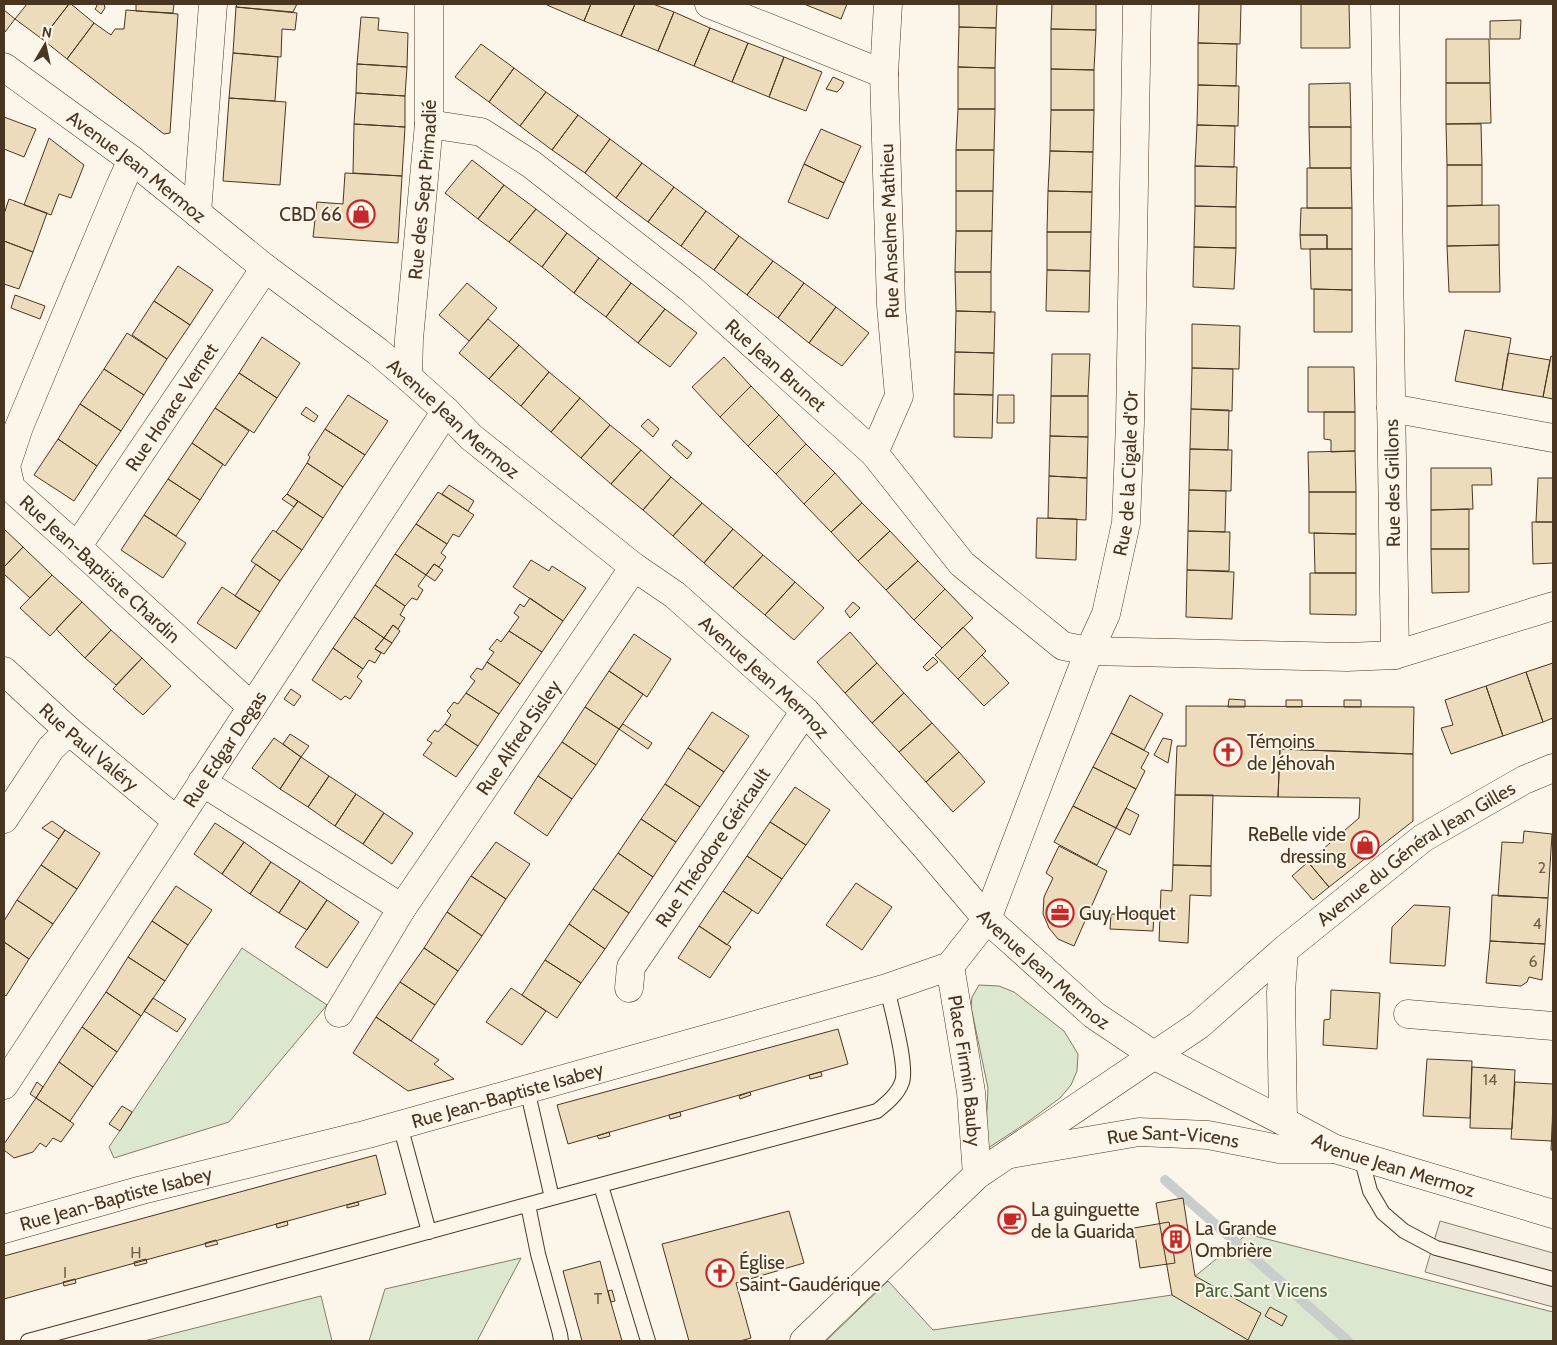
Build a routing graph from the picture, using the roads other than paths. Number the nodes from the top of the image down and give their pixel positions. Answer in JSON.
{"nodes":[{"id":1,"x":213,"y":4,"type":"edge"},
{"id":2,"x":429,"y":4,"type":"edge"},
{"id":3,"x":709,"y":4,"type":"edge"},
{"id":4,"x":888,"y":4,"type":"edge"},
{"id":5,"x":1138,"y":4,"type":"edge"},
{"id":6,"x":1385,"y":4,"type":"edge"},
{"id":7,"x":4,"y":67,"type":"edge"},
{"id":8,"x":884,"y":74,"type":"junction"},
{"id":9,"x":429,"y":124,"type":"junction"},
{"id":10,"x":132,"y":160,"type":"junction"},
{"id":11,"x":197,"y":213,"type":"junction"},
{"id":12,"x":264,"y":268,"type":"junction"},
{"id":13,"x":408,"y":377,"type":"junction"},
{"id":14,"x":1391,"y":408,"type":"junction"},
{"id":15,"x":446,"y":411,"type":"junction"},
{"id":16,"x":1553,"y":438,"type":"edge"},
{"id":17,"x":874,"y":453,"type":"junction"},
{"id":18,"x":77,"y":547,"type":"junction"},
{"id":19,"x":634,"y":567,"type":"junction"},
{"id":20,"x":1553,"y":606,"type":"edge"},
{"id":21,"x":1089,"y":651,"type":"junction"},
{"id":22,"x":1395,"y":655,"type":"junction"},
{"id":23,"x":4,"y":671,"type":"edge"},
{"id":24,"x":252,"y":707,"type":"junction"},
{"id":25,"x":805,"y":710,"type":"junction"},
{"id":26,"x":69,"y":731,"type":"junction"},
{"id":27,"x":1553,"y":768,"type":"edge"},
{"id":28,"x":202,"y":782,"type":"junction"},
{"id":29,"x":4,"y":819,"type":"edge"},
{"id":30,"x":177,"y":821,"type":"junction"},
{"id":31,"x":402,"y":908,"type":"junction"},
{"id":32,"x":987,"y":919,"type":"junction"},
{"id":33,"x":1284,"y":950,"type":"junction"},
{"id":34,"x":950,"y":966,"type":"junction"},
{"id":35,"x":630,"y":988,"type":"dead end"},
{"id":36,"x":887,"y":988,"type":"junction"},
{"id":37,"x":339,"y":1013,"type":"dead end"},
{"id":38,"x":1408,"y":1014,"type":"dead end"},
{"id":39,"x":1553,"y":1026,"type":"edge"},
{"id":40,"x":1155,"y":1056,"type":"junction"},
{"id":41,"x":4,"y":1085,"type":"edge"},
{"id":42,"x":527,"y":1089,"type":"junction"},
{"id":43,"x":1283,"y":1121,"type":"junction"},
{"id":44,"x":400,"y":1125,"type":"junction"},
{"id":45,"x":1335,"y":1149,"type":"junction"},
{"id":46,"x":1011,"y":1154,"type":"junction"},
{"id":47,"x":1361,"y":1157,"type":"junction"},
{"id":48,"x":977,"y":1176,"type":"junction"},
{"id":49,"x":601,"y":1186,"type":"junction"},
{"id":50,"x":552,"y":1198,"type":"junction"},
{"id":51,"x":528,"y":1205,"type":"junction"},
{"id":52,"x":1553,"y":1214,"type":"edge"},
{"id":53,"x":4,"y":1229,"type":"edge"},
{"id":54,"x":428,"y":1232,"type":"junction"},
{"id":55,"x":1553,"y":1279,"type":"edge"},
{"id":56,"x":31,"y":1341,"type":"edge"},
{"id":57,"x":561,"y":1341,"type":"edge"},
{"id":58,"x":648,"y":1341,"type":"edge"},
{"id":59,"x":804,"y":1341,"type":"edge"}],
"edges":[{"from":1,"to":11,"type":"street"},
{"from":2,"to":9,"type":"street","name":"Rue des Sept Primadié"},
{"from":3,"to":8,"type":"street"},
{"from":4,"to":8,"type":"street","name":"Rue Anselme Mathieu"},
{"from":5,"to":21,"type":"street","name":"Rue de la Cigale d'Or"},
{"from":6,"to":14,"type":"street","name":"Rue des Grillons"},
{"from":7,"to":10,"type":"street","name":"Avenue Jean Mermoz"},
{"from":8,"to":17,"type":"street","name":"Rue Anselme Mathieu"},
{"from":9,"to":13,"type":"street","name":"Rue des Sept Primadié"},
{"from":9,"to":17,"type":"street","name":"Rue Jean Brunet"},
{"from":10,"to":11,"type":"street","name":"Avenue Jean Mermoz"},
{"from":10,"to":18,"type":"street","name":"Rue Jean-Baptiste Chardin"},
{"from":11,"to":12,"type":"street","name":"Avenue Jean Mermoz"},
{"from":12,"to":13,"type":"street","name":"Avenue Jean Mermoz"},
{"from":12,"to":18,"type":"street","name":"Rue Horace Vernet"},
{"from":13,"to":15,"type":"street","name":"Avenue Jean Mermoz"},
{"from":14,"to":16,"type":"street"},
{"from":14,"to":22,"type":"street","name":"Rue des Grillons"},
{"from":15,"to":19,"type":"street","name":"Avenue Jean Mermoz"},
{"from":15,"to":24,"type":"street","name":"Rue Edgar Degas"},
{"from":17,"to":21,"type":"street","name":"Rue Jean Brunet"},
{"from":18,"to":24,"type":"street","name":"Rue Jean-Baptiste Chardin"},
{"from":19,"to":25,"type":"street","name":"Avenue Jean Mermoz"},
{"from":19,"to":31,"type":"street","name":"Rue Alfred Sisley"},
{"from":20,"to":22,"type":"street"},
{"from":21,"to":22,"type":"street"},
{"from":21,"to":32,"type":"street","name":"Rue de la Cigale d'Or"},
{"from":23,"to":26,"type":"street","name":"Rue Paul Valéry"},
{"from":24,"to":28,"type":"street","name":"Rue Edgar Degas"},
{"from":25,"to":32,"type":"street","name":"Avenue Jean Mermoz"},
{"from":25,"to":35,"type":"street","name":"Rue Théodore Géricault"},
{"from":26,"to":29,"type":"street"},
{"from":26,"to":30,"type":"street","name":"Rue Paul Valéry"},
{"from":27,"to":33,"type":"street","name":"Avenue du Général Jean Gilles"},
{"from":28,"to":30,"type":"street","name":"Rue Edgar Degas"},
{"from":28,"to":31,"type":"street"},
{"from":30,"to":41,"type":"street","name":"Rue Edgar Degas"},
{"from":31,"to":37,"type":"street","name":"Rue Alfred Sisley"},
{"from":32,"to":34,"type":"street"},
{"from":32,"to":40,"type":"street","name":"Avenue Jean Mermoz"},
{"from":33,"to":40,"type":"street","name":"Avenue du Général Jean Gilles"},
{"from":33,"to":43,"type":"street"},
{"from":34,"to":36,"type":"street","name":"Rue Jean-Baptiste Isabey"},
{"from":34,"to":48,"type":"street","name":"Place Firmin Bauby"},
{"from":36,"to":42,"type":"street","name":"Rue Jean-Baptiste Isabey"},
{"from":36,"to":49,"type":"lane"},
{"from":38,"to":39,"type":"street"},
{"from":40,"to":43,"type":"street","name":"Avenue Jean Mermoz"},
{"from":40,"to":46,"type":"street","name":"Rue Sant-Vicens"},
{"from":42,"to":44,"type":"street","name":"Rue Jean-Baptiste Isabey"},
{"from":42,"to":50,"type":"lane"},
{"from":43,"to":45,"type":"street","name":"Avenue Jean Mermoz"},
{"from":44,"to":53,"type":"street","name":"Rue Jean-Baptiste Isabey"},
{"from":44,"to":54,"type":"lane"},
{"from":45,"to":46,"type":"street","name":"Rue Sant-Vicens"},
{"from":45,"to":47,"type":"street","name":"Avenue Jean Mermoz"},
{"from":46,"to":48,"type":"street","name":"Rue Sant-Vicens"},
{"from":47,"to":52,"type":"street","name":"Avenue Jean Mermoz"},
{"from":47,"to":55,"type":"lane"},
{"from":48,"to":59,"type":"street","name":"Rue Sant-Vicens"},
{"from":49,"to":50,"type":"lane"},
{"from":49,"to":58,"type":"lane"},
{"from":50,"to":51,"type":"lane"},
{"from":51,"to":54,"type":"lane"},
{"from":51,"to":57,"type":"lane"},
{"from":54,"to":56,"type":"lane"}]}
